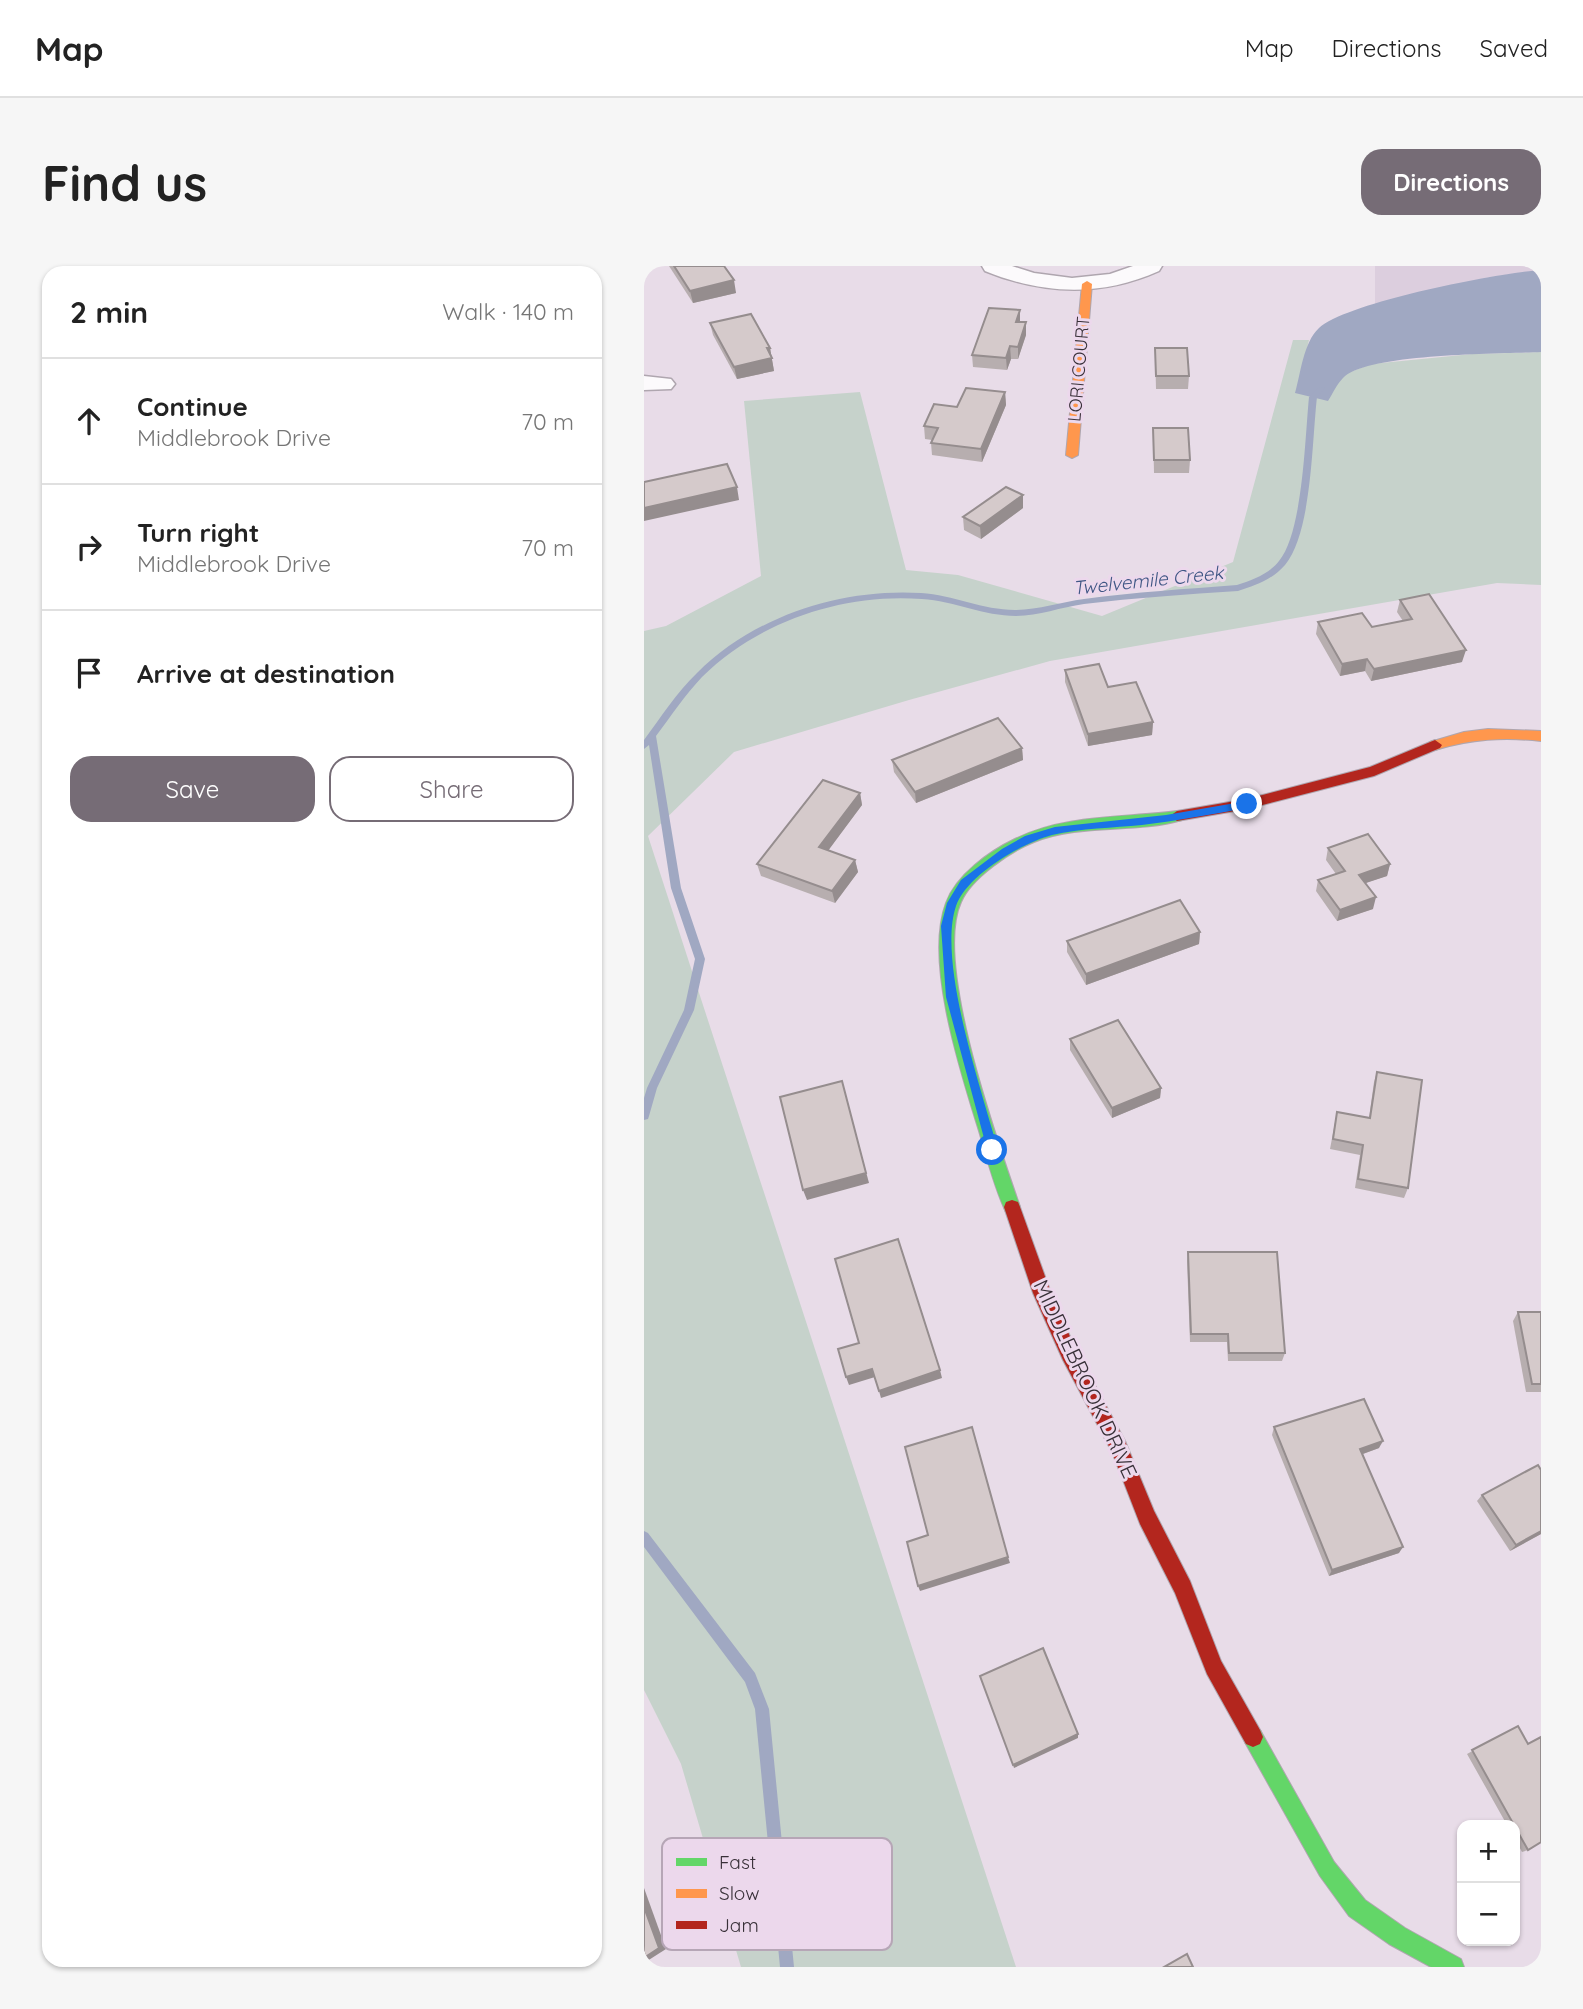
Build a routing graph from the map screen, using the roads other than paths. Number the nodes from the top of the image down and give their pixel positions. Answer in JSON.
{"nodes":[{"id":1,"x":993,"y":266,"type":"edge"},
{"id":2,"x":1151,"y":266,"type":"edge"},
{"id":3,"x":1087,"y":284,"type":"junction"},
{"id":4,"x":1072,"y":455,"type":"dead end"},
{"id":5,"x":1541,"y":736,"type":"edge"},
{"id":6,"x":1454,"y":1967,"type":"edge"}],
"edges":[{"from":1,"to":3,"type":"street"},
{"from":2,"to":3,"type":"street"},
{"from":3,"to":4,"type":"street","name":"LORI COURT"},
{"from":5,"to":6,"type":"street","name":"MIDDLEBROOK DRIVE"}]}
